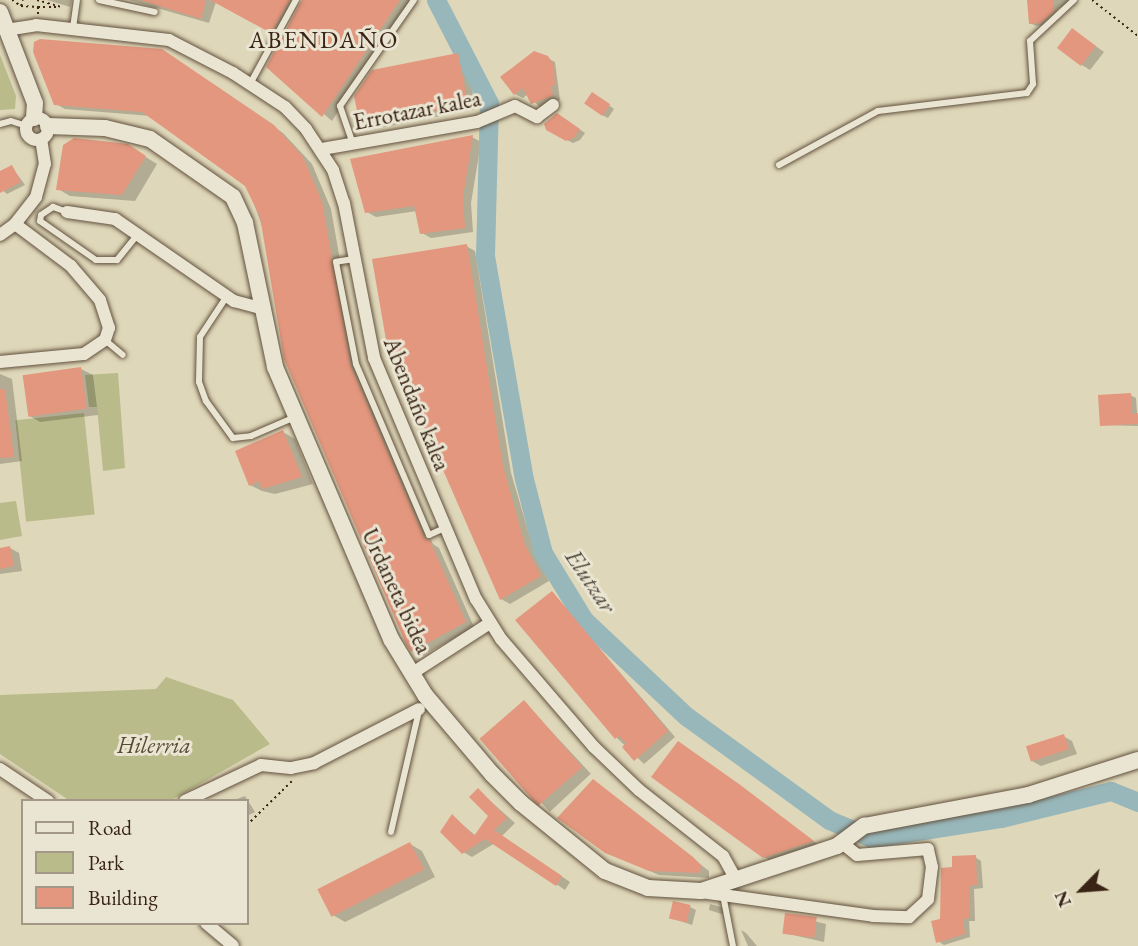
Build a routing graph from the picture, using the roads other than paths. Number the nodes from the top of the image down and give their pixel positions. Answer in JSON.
{"nodes":[{"id":1,"x":78,"y":0,"type":"edge"},
{"id":2,"x":99,"y":0,"type":"edge"},
{"id":3,"x":296,"y":0,"type":"edge"},
{"id":4,"x":414,"y":0,"type":"edge"},
{"id":5,"x":1074,"y":0,"type":"edge"},
{"id":6,"x":0,"y":12,"type":"edge"},
{"id":7,"x":155,"y":12,"type":"dead end"},
{"id":8,"x":73,"y":28,"type":"junction"},
{"id":9,"x":6,"y":30,"type":"junction"},
{"id":10,"x":250,"y":84,"type":"junction"},
{"id":11,"x":552,"y":105,"type":"dead end"},
{"id":12,"x":0,"y":124,"type":"edge"},
{"id":13,"x":37,"y":128,"type":"junction"},
{"id":14,"x":353,"y":144,"type":"junction"},
{"id":15,"x":322,"y":149,"type":"junction"},
{"id":16,"x":779,"y":165,"type":"dead end"},
{"id":17,"x":66,"y":212,"type":"joint"},
{"id":18,"x":15,"y":224,"type":"junction"},
{"id":19,"x":0,"y":235,"type":"edge"},
{"id":20,"x":137,"y":235,"type":"junction"},
{"id":21,"x":354,"y":259,"type":"junction"},
{"id":22,"x":227,"y":296,"type":"junction"},
{"id":23,"x":260,"y":308,"type":"junction"},
{"id":24,"x":105,"y":340,"type":"junction"},
{"id":25,"x":123,"y":355,"type":"dead end"},
{"id":26,"x":0,"y":362,"type":"edge"},
{"id":27,"x":295,"y":417,"type":"junction"},
{"id":28,"x":445,"y":528,"type":"junction"},
{"id":29,"x":490,"y":623,"type":"junction"},
{"id":30,"x":411,"y":674,"type":"junction"},
{"id":31,"x":424,"y":704,"type":"junction"},
{"id":32,"x":1138,"y":760,"type":"edge"},
{"id":33,"x":0,"y":769,"type":"edge"},
{"id":34,"x":45,"y":799,"type":"edge"},
{"id":35,"x":189,"y":799,"type":"edge"},
{"id":36,"x":391,"y":832,"type":"dead end"},
{"id":37,"x":845,"y":841,"type":"junction"},
{"id":38,"x":736,"y":879,"type":"junction"},
{"id":39,"x":701,"y":891,"type":"junction"},
{"id":40,"x":723,"y":895,"type":"junction"},
{"id":41,"x":208,"y":925,"type":"edge"},
{"id":42,"x":226,"y":944,"type":"edge"},
{"id":43,"x":733,"y":946,"type":"edge"}],
"edges":[{"from":1,"to":8,"type":"lane"},
{"from":2,"to":7,"type":"lane"},
{"from":3,"to":10,"type":"lane"},
{"from":4,"to":14,"type":"lane"},
{"from":5,"to":16,"type":"lane"},
{"from":6,"to":9,"type":"street"},
{"from":8,"to":9,"type":"street","name":"Abendaño kalea"},
{"from":8,"to":10,"type":"street","name":"Abendaño kalea"},
{"from":9,"to":13,"type":"street"},
{"from":10,"to":15,"type":"street","name":"Abendaño kalea"},
{"from":11,"to":14,"type":"street","name":"Errotazar kalea"},
{"from":12,"to":13,"type":"lane"},
{"from":13,"to":18,"type":"street"},
{"from":13,"to":23,"type":"street","name":"Urdaneta bidea"},
{"from":14,"to":15,"type":"street","name":"Errotazar kalea"},
{"from":15,"to":21,"type":"street","name":"Abendaño kalea"},
{"from":17,"to":20,"type":"street"},
{"from":17,"to":20,"type":"lane"},
{"from":18,"to":19,"type":"street"},
{"from":18,"to":24,"type":"street"},
{"from":20,"to":22,"type":"street"},
{"from":21,"to":28,"type":"street","name":"Abendaño kalea"},
{"from":21,"to":28,"type":"lane"},
{"from":22,"to":23,"type":"street"},
{"from":22,"to":27,"type":"lane"},
{"from":23,"to":27,"type":"street","name":"Urdaneta bidea"},
{"from":24,"to":25,"type":"lane"},
{"from":24,"to":26,"type":"street"},
{"from":27,"to":30,"type":"street","name":"Urdaneta bidea"},
{"from":28,"to":29,"type":"street","name":"Abendaño kalea"},
{"from":29,"to":30,"type":"street"},
{"from":29,"to":38,"type":"street","name":"Abendaño kalea"},
{"from":30,"to":31,"type":"street","name":"Urdaneta bidea"},
{"from":31,"to":35,"type":"street"},
{"from":31,"to":36,"type":"lane"},
{"from":31,"to":39,"type":"street","name":"Urdaneta bidea"},
{"from":32,"to":37,"type":"street","name":"Urdaneta bidea"},
{"from":33,"to":34,"type":"street"},
{"from":37,"to":38,"type":"street","name":"Urdaneta bidea"},
{"from":37,"to":40,"type":"street"},
{"from":38,"to":39,"type":"street","name":"Urdaneta bidea"},
{"from":39,"to":40,"type":"street"},
{"from":40,"to":43,"type":"lane"},
{"from":41,"to":42,"type":"street"}]}
